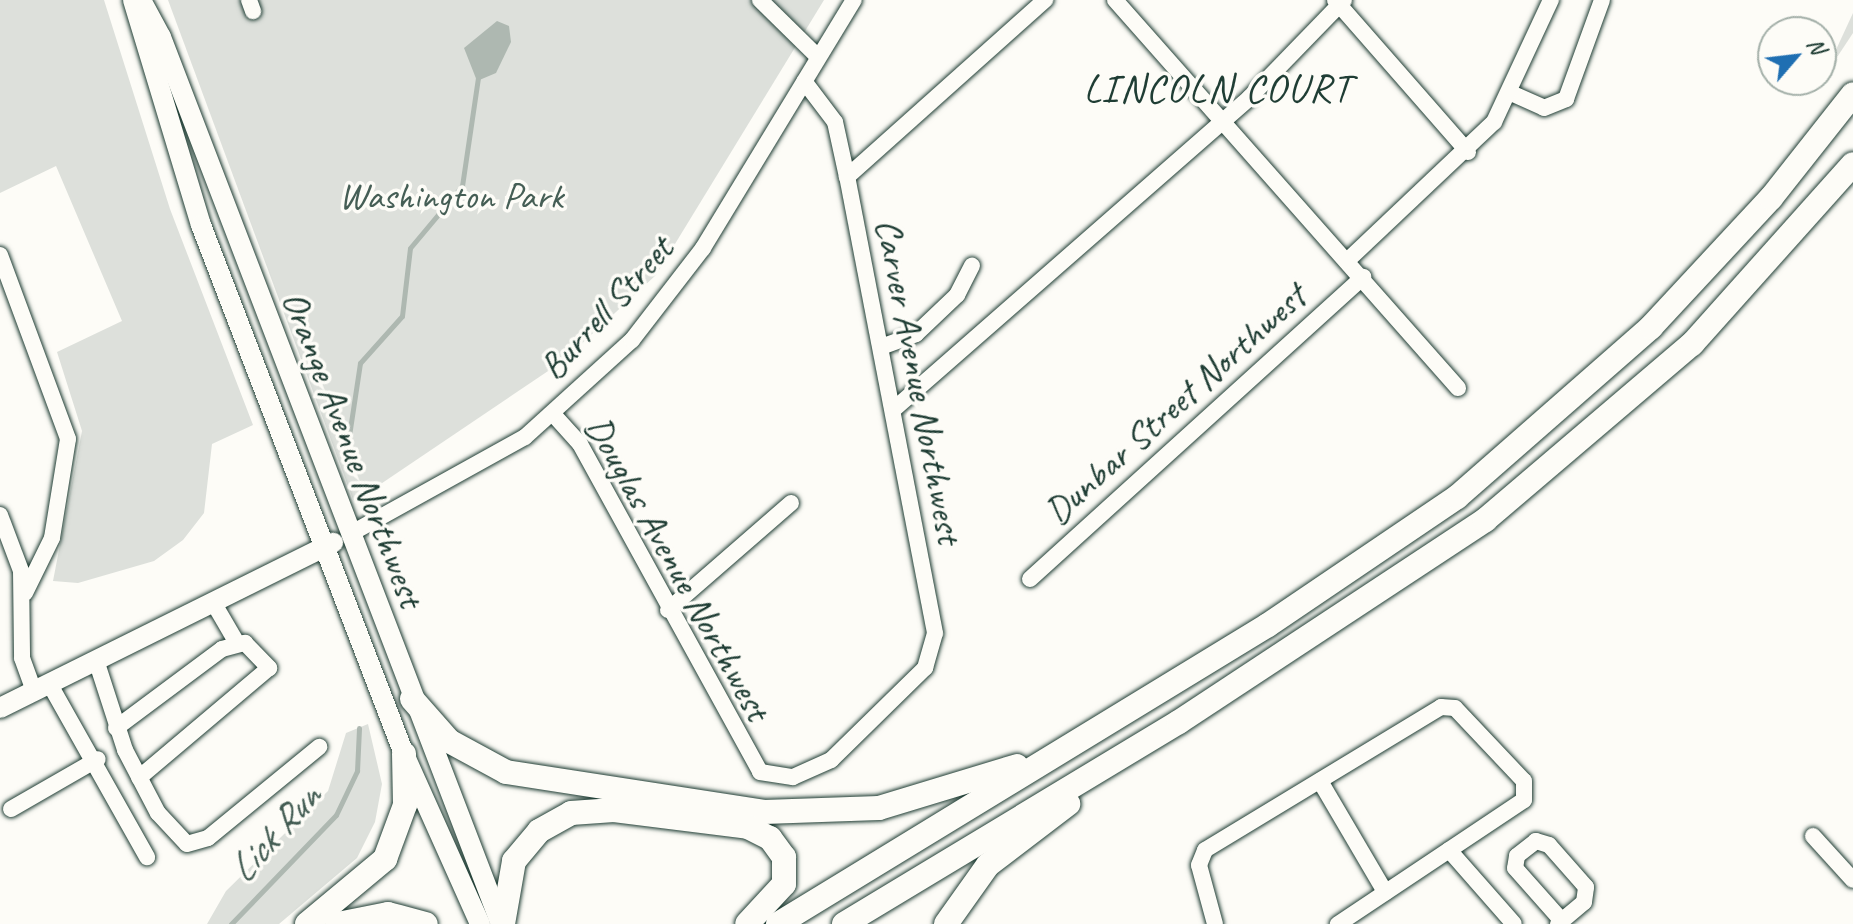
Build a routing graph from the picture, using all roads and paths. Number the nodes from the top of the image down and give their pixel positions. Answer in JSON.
{"nodes":[{"id":1,"x":133,"y":0,"type":"edge"},
{"id":2,"x":141,"y":0,"type":"edge"},
{"id":3,"x":854,"y":0,"type":"edge"},
{"id":4,"x":1045,"y":0,"type":"edge"},
{"id":5,"x":1115,"y":0,"type":"edge"},
{"id":6,"x":1551,"y":0,"type":"edge"},
{"id":7,"x":1602,"y":0,"type":"edge"},
{"id":8,"x":1340,"y":2,"type":"edge"},
{"id":9,"x":764,"y":4,"type":"edge"},
{"id":10,"x":751,"y":18,"type":"dead end"},
{"id":11,"x":818,"y":57,"type":"junction"},
{"id":12,"x":804,"y":81,"type":"junction"},
{"id":13,"x":1511,"y":93,"type":"junction"},
{"id":14,"x":1853,"y":94,"type":"edge"},
{"id":15,"x":1222,"y":120,"type":"junction"},
{"id":16,"x":1468,"y":152,"type":"junction"},
{"id":17,"x":1853,"y":164,"type":"edge"},
{"id":18,"x":847,"y":177,"type":"junction"},
{"id":19,"x":0,"y":255,"type":"edge"},
{"id":20,"x":1348,"y":260,"type":"junction"},
{"id":21,"x":972,"y":266,"type":"dead end"},
{"id":22,"x":1363,"y":277,"type":"junction"},
{"id":23,"x":881,"y":347,"type":"junction"},
{"id":24,"x":1458,"y":388,"type":"dead end"},
{"id":25,"x":893,"y":410,"type":"junction"},
{"id":26,"x":553,"y":414,"type":"junction"},
{"id":27,"x":791,"y":503,"type":"dead end"},
{"id":28,"x":0,"y":515,"type":"edge"},
{"id":29,"x":350,"y":534,"type":"junction"},
{"id":30,"x":325,"y":547,"type":"junction"},
{"id":31,"x":1030,"y":579,"type":"dead end"},
{"id":32,"x":25,"y":593,"type":"junction"},
{"id":33,"x":213,"y":602,"type":"junction"},
{"id":34,"x":668,"y":610,"type":"junction"},
{"id":35,"x":237,"y":643,"type":"junction"},
{"id":36,"x":96,"y":660,"type":"junction"},
{"id":37,"x":41,"y":687,"type":"junction"},
{"id":38,"x":412,"y":699,"type":"junction"},
{"id":39,"x":0,"y":708,"type":"edge"},
{"id":40,"x":116,"y":728,"type":"junction"},
{"id":41,"x":1146,"y":743,"type":"junction"},
{"id":42,"x":319,"y":747,"type":"dead end"},
{"id":43,"x":1057,"y":753,"type":"junction"},
{"id":44,"x":404,"y":754,"type":"junction"},
{"id":45,"x":746,"y":754,"type":"joint"},
{"id":46,"x":98,"y":759,"type":"junction"},
{"id":47,"x":139,"y":778,"type":"junction"},
{"id":48,"x":1320,"y":781,"type":"junction"},
{"id":49,"x":11,"y":809,"type":"dead end"},
{"id":50,"x":1813,"y":836,"type":"dead end"},
{"id":51,"x":1449,"y":850,"type":"junction"},
{"id":52,"x":147,"y":857,"type":"dead end"},
{"id":53,"x":1853,"y":880,"type":"edge"},
{"id":54,"x":1385,"y":892,"type":"junction"},
{"id":55,"x":1560,"y":922,"type":"edge"},
{"id":56,"x":307,"y":924,"type":"edge"},
{"id":57,"x":338,"y":924,"type":"edge"},
{"id":58,"x":426,"y":924,"type":"edge"},
{"id":59,"x":480,"y":924,"type":"edge"},
{"id":60,"x":502,"y":924,"type":"edge"},
{"id":61,"x":747,"y":924,"type":"edge"},
{"id":62,"x":778,"y":924,"type":"edge"},
{"id":63,"x":844,"y":924,"type":"edge"},
{"id":64,"x":946,"y":924,"type":"edge"},
{"id":65,"x":1215,"y":924,"type":"edge"},
{"id":66,"x":1338,"y":924,"type":"edge"},
{"id":67,"x":1514,"y":924,"type":"edge"}],
"edges":[{"from":1,"to":30,"type":"main road","name":"Orange Avenue Northwest"},
{"from":2,"to":29,"type":"main road","name":"Orange Avenue Northwest"},
{"from":3,"to":11,"type":"street","name":"Burrell Street"},
{"from":4,"to":18,"type":"street"},
{"from":5,"to":15,"type":"street"},
{"from":6,"to":13,"type":"street","name":"Dunbar Street Northwest"},
{"from":7,"to":13,"type":"street"},
{"from":8,"to":15,"type":"street"},
{"from":8,"to":16,"type":"street"},
{"from":9,"to":10,"type":"street"},
{"from":9,"to":11,"type":"street"},
{"from":11,"to":12,"type":"street","name":"Burrell Street"},
{"from":12,"to":18,"type":"street","name":"Carver Avenue Northwest"},
{"from":12,"to":26,"type":"street","name":"Burrell Street"},
{"from":13,"to":16,"type":"street","name":"Dunbar Street Northwest"},
{"from":14,"to":43,"type":"highway"},
{"from":15,"to":20,"type":"street"},
{"from":15,"to":25,"type":"street"},
{"from":16,"to":20,"type":"street","name":"Dunbar Street Northwest"},
{"from":17,"to":41,"type":"highway"},
{"from":18,"to":23,"type":"street","name":"Carver Avenue Northwest"},
{"from":19,"to":32,"type":"street"},
{"from":20,"to":22,"type":"street"},
{"from":21,"to":23,"type":"street"},
{"from":22,"to":24,"type":"street"},
{"from":22,"to":31,"type":"street","name":"Dunbar Street Northwest"},
{"from":23,"to":25,"type":"street","name":"Carver Avenue Northwest"},
{"from":25,"to":45,"type":"street","name":"Carver Avenue Northwest"},
{"from":26,"to":29,"type":"street","name":"Burrell Street"},
{"from":26,"to":34,"type":"street","name":"Douglas Avenue Northwest"},
{"from":27,"to":34,"type":"street"},
{"from":28,"to":32,"type":"street"},
{"from":29,"to":30,"type":"main road"},
{"from":29,"to":38,"type":"main road","name":"Orange Avenue Northwest"},
{"from":30,"to":33,"type":"main road"},
{"from":30,"to":44,"type":"main road","name":"Orange Avenue Northwest"},
{"from":32,"to":37,"type":"street"},
{"from":33,"to":35,"type":"street"},
{"from":33,"to":36,"type":"main road"},
{"from":34,"to":45,"type":"street","name":"Douglas Avenue Northwest"},
{"from":35,"to":40,"type":"street"},
{"from":35,"to":47,"type":"street"},
{"from":36,"to":37,"type":"main road"},
{"from":36,"to":40,"type":"street"},
{"from":37,"to":39,"type":"main road"},
{"from":37,"to":46,"type":"street"},
{"from":38,"to":43,"type":"highway"},
{"from":38,"to":60,"type":"main road","name":"Orange Avenue Northwest"},
{"from":40,"to":47,"type":"street"},
{"from":41,"to":63,"type":"highway"},
{"from":41,"to":64,"type":"highway"},
{"from":42,"to":47,"type":"street"},
{"from":43,"to":62,"type":"highway"},
{"from":44,"to":56,"type":"highway"},
{"from":44,"to":59,"type":"main road","name":"Orange Avenue Northwest"},
{"from":46,"to":49,"type":"street"},
{"from":46,"to":52,"type":"street"},
{"from":48,"to":51,"type":"street"},
{"from":48,"to":54,"type":"street"},
{"from":48,"to":65,"type":"street"},
{"from":50,"to":53,"type":"street"},
{"from":51,"to":54,"type":"street"},
{"from":51,"to":67,"type":"street"},
{"from":54,"to":66,"type":"street"},
{"from":55,"to":55,"type":"street"},
{"from":57,"to":58,"type":"highway"},
{"from":60,"to":61,"type":"highway"}]}
